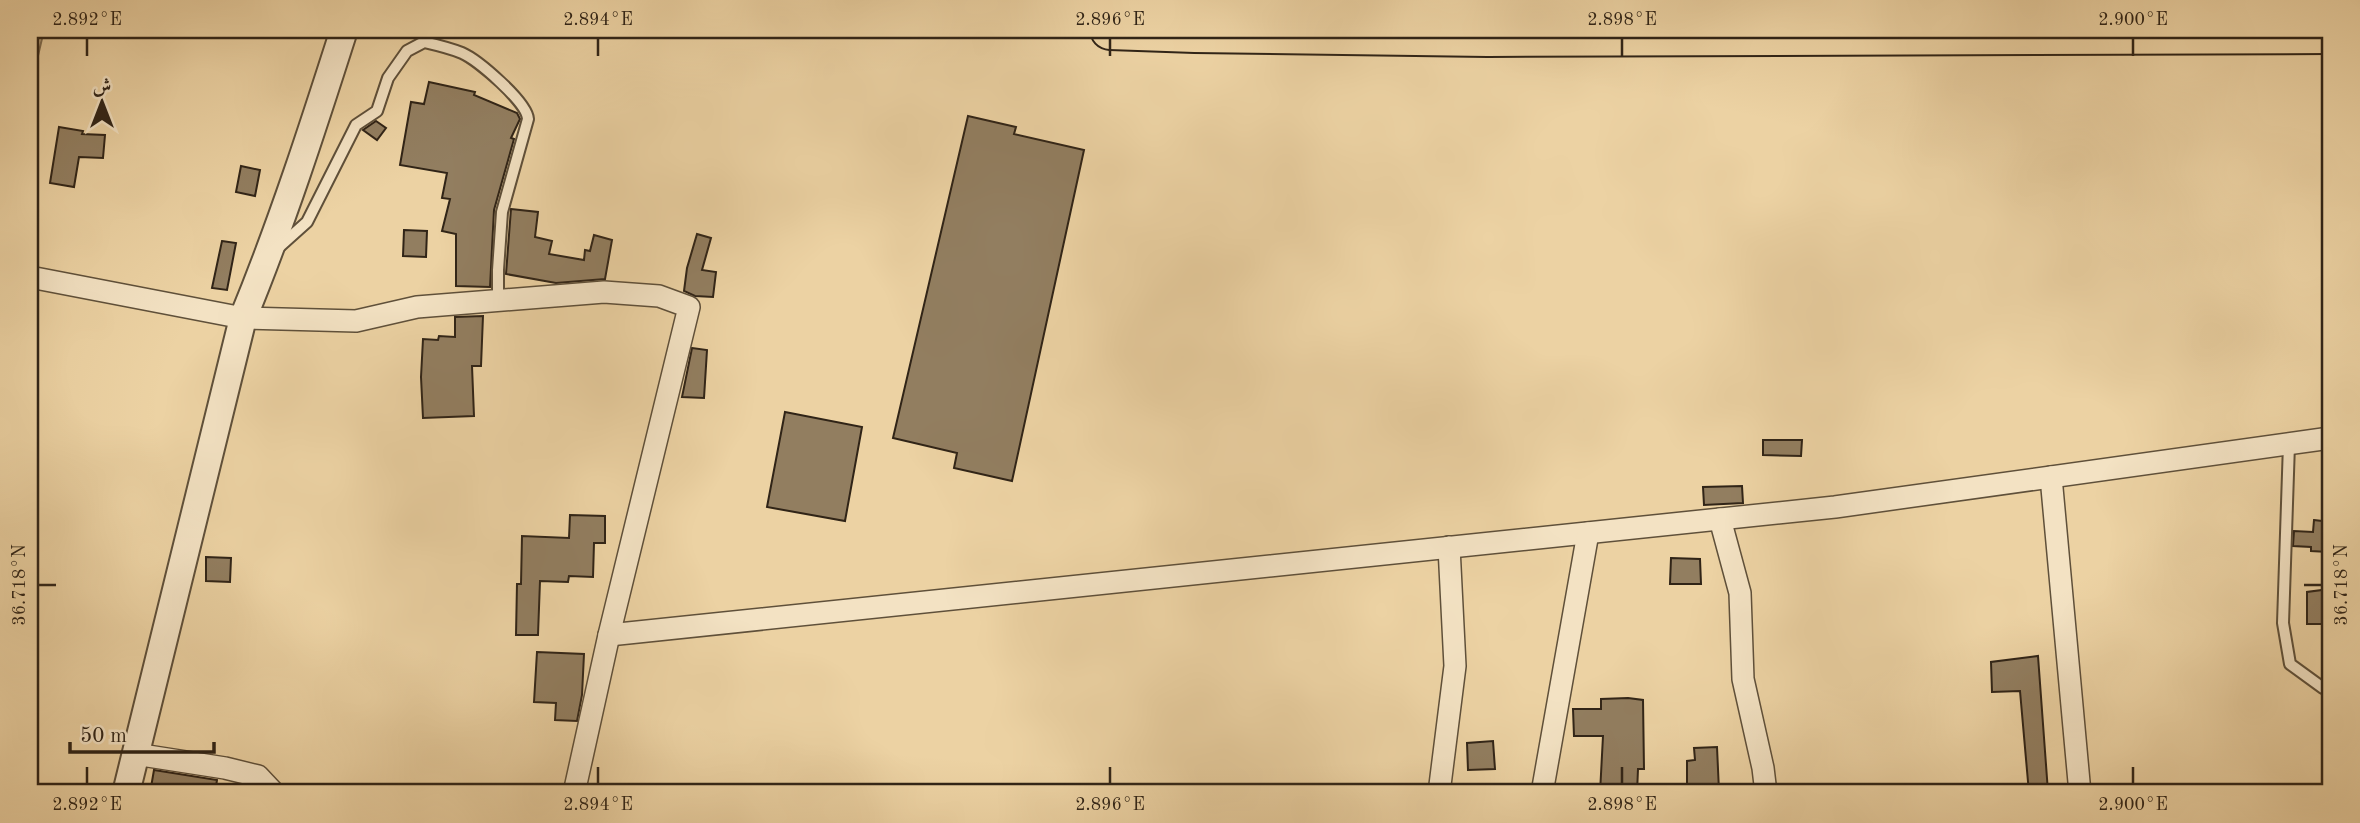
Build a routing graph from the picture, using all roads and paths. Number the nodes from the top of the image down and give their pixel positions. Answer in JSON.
{"nodes":[{"id":1,"x":344,"y":30,"type":"edge"},
{"id":2,"x":1111,"y":30,"type":"edge"},
{"id":3,"x":2330,"y":34,"type":"edge"},
{"id":4,"x":268,"y":257,"type":"junction"},
{"id":5,"x":30,"y":277,"type":"edge"},
{"id":6,"x":498,"y":301,"type":"junction"},
{"id":7,"x":243,"y":318,"type":"junction"},
{"id":8,"x":2330,"y":438,"type":"edge"},
{"id":9,"x":2289,"y":444,"type":"junction"},
{"id":10,"x":2051,"y":477,"type":"junction"},
{"id":11,"x":1720,"y":519,"type":"junction"},
{"id":12,"x":1588,"y":533,"type":"junction"},
{"id":13,"x":1450,"y":547,"type":"junction"},
{"id":14,"x":609,"y":635,"type":"junction"},
{"id":15,"x":2330,"y":688,"type":"edge"},
{"id":16,"x":135,"y":754,"type":"junction"},
{"id":17,"x":126,"y":793,"type":"edge"},
{"id":18,"x":274,"y":793,"type":"edge"},
{"id":19,"x":574,"y":793,"type":"edge"},
{"id":20,"x":1439,"y":793,"type":"edge"},
{"id":21,"x":1542,"y":793,"type":"edge"},
{"id":22,"x":1766,"y":793,"type":"edge"},
{"id":23,"x":2080,"y":793,"type":"edge"}],
"edges":[{"from":1,"to":4,"type":"street"},
{"from":2,"to":3,"type":"highway"},
{"from":4,"to":6,"type":"lane"},
{"from":4,"to":7,"type":"street"},
{"from":5,"to":7,"type":"street"},
{"from":6,"to":7,"type":"street"},
{"from":6,"to":14,"type":"street"},
{"from":7,"to":16,"type":"street"},
{"from":8,"to":9,"type":"street"},
{"from":9,"to":10,"type":"street"},
{"from":9,"to":15,"type":"lane"},
{"from":10,"to":11,"type":"street"},
{"from":10,"to":23,"type":"street"},
{"from":11,"to":12,"type":"street"},
{"from":11,"to":22,"type":"street"},
{"from":12,"to":13,"type":"street"},
{"from":12,"to":21,"type":"street"},
{"from":13,"to":14,"type":"street"},
{"from":13,"to":20,"type":"street"},
{"from":14,"to":19,"type":"street"},
{"from":16,"to":17,"type":"street"},
{"from":16,"to":18,"type":"street"}]}
